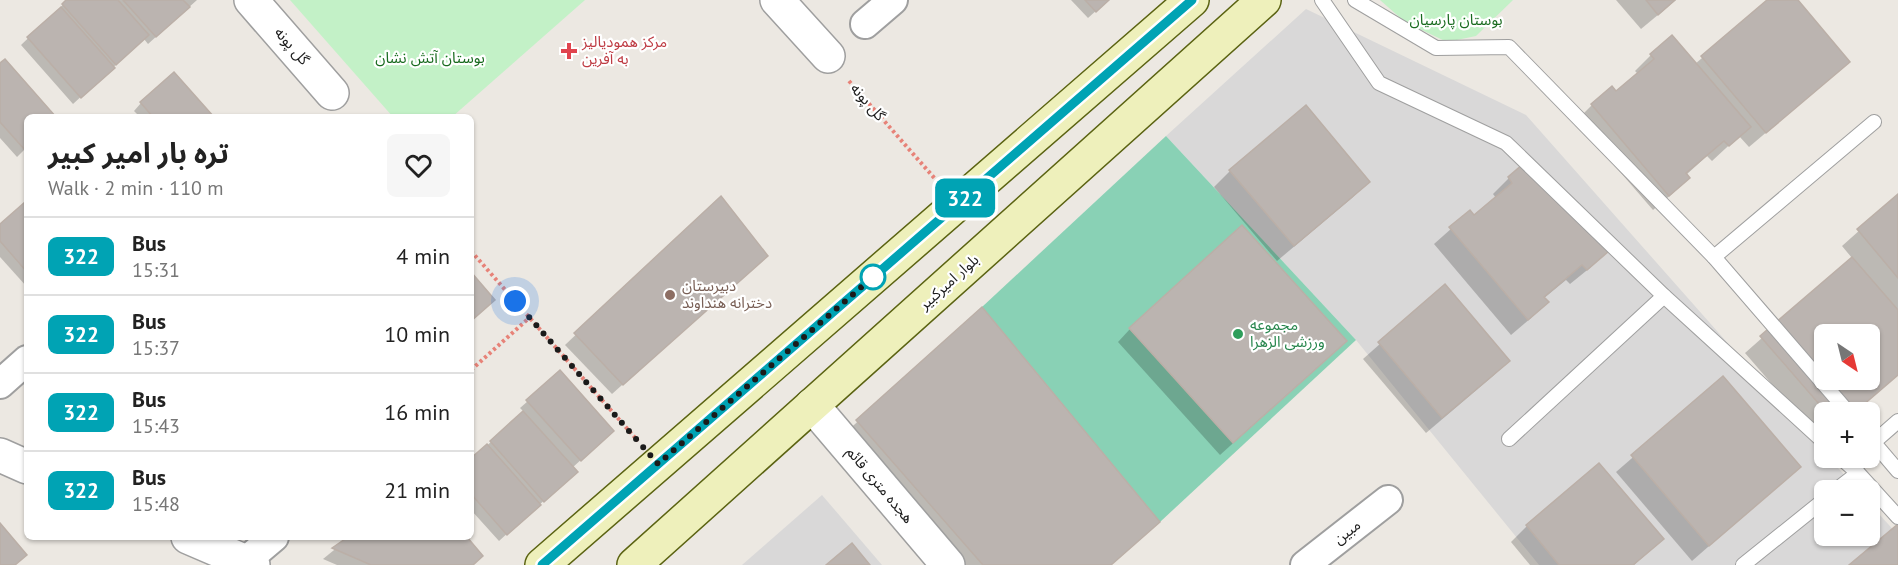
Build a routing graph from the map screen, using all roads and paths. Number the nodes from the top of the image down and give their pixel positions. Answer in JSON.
{"nodes":[{"id":1,"x":251,"y":0,"type":"edge"},
{"id":2,"x":777,"y":0,"type":"edge"},
{"id":3,"x":893,"y":0,"type":"edge"},
{"id":4,"x":1192,"y":0,"type":"edge"},
{"id":5,"x":1264,"y":0,"type":"edge"},
{"id":6,"x":1322,"y":0,"type":"edge"},
{"id":7,"x":1355,"y":0,"type":"edge"},
{"id":8,"x":865,"y":24,"type":"dead end"},
{"id":9,"x":828,"y":56,"type":"joint"},
{"id":10,"x":332,"y":93,"type":"dead end"},
{"id":11,"x":1874,"y":122,"type":"dead end"},
{"id":12,"x":957,"y":204,"type":"junction"},
{"id":13,"x":474,"y":254,"type":"edge"},
{"id":14,"x":1714,"y":257,"type":"junction"},
{"id":15,"x":1664,"y":296,"type":"junction"},
{"id":16,"x":530,"y":318,"type":"junction"},
{"id":17,"x":24,"y":363,"type":"edge"},
{"id":18,"x":474,"y":367,"type":"edge"},
{"id":19,"x":0,"y":384,"type":"edge"},
{"id":20,"x":1839,"y":402,"type":"edge"},
{"id":21,"x":812,"y":405,"type":"junction"},
{"id":22,"x":1898,"y":421,"type":"edge"},
{"id":23,"x":1814,"y":433,"type":"edge"},
{"id":24,"x":1880,"y":434,"type":"edge"},
{"id":25,"x":1509,"y":439,"type":"dead end"},
{"id":26,"x":1880,"y":450,"type":"edge"},
{"id":27,"x":0,"y":455,"type":"edge"},
{"id":28,"x":658,"y":464,"type":"junction"},
{"id":29,"x":24,"y":466,"type":"edge"},
{"id":30,"x":1852,"y":468,"type":"edge"},
{"id":31,"x":1898,"y":471,"type":"edge"},
{"id":32,"x":1858,"y":473,"type":"junction"},
{"id":33,"x":1849,"y":480,"type":"edge"},
{"id":34,"x":1388,"y":500,"type":"dead end"},
{"id":35,"x":1814,"y":508,"type":"edge"},
{"id":36,"x":1898,"y":517,"type":"edge"},
{"id":37,"x":194,"y":540,"type":"edge"},
{"id":38,"x":271,"y":540,"type":"edge"},
{"id":39,"x":246,"y":564,"type":"edge"},
{"id":40,"x":542,"y":565,"type":"edge"},
{"id":41,"x":634,"y":565,"type":"edge"},
{"id":42,"x":948,"y":565,"type":"edge"},
{"id":43,"x":1305,"y":565,"type":"edge"},
{"id":44,"x":1743,"y":565,"type":"edge"}],
"edges":[{"from":1,"to":10,"type":"street","name":"گل پونه"},
{"from":2,"to":9,"type":"street"},
{"from":3,"to":8,"type":"street"},
{"from":4,"to":12,"type":"main road"},
{"from":5,"to":21,"type":"main road","name":"بلوار امیرکبیر"},
{"from":6,"to":15,"type":"lane"},
{"from":7,"to":14,"type":"lane"},
{"from":9,"to":12,"type":"path","name":"گل پونه"},
{"from":11,"to":14,"type":"lane"},
{"from":12,"to":28,"type":"main road"},
{"from":13,"to":16,"type":"path"},
{"from":14,"to":20,"type":"lane"},
{"from":15,"to":23,"type":"lane"},
{"from":15,"to":25,"type":"lane"},
{"from":16,"to":18,"type":"path"},
{"from":16,"to":28,"type":"path"},
{"from":17,"to":19,"type":"street"},
{"from":21,"to":41,"type":"main road","name":"بلوار امیرکبیر"},
{"from":21,"to":42,"type":"street","name":"هجده متری قائم"},
{"from":22,"to":24,"type":"lane"},
{"from":26,"to":31,"type":"lane"},
{"from":27,"to":29,"type":"street"},
{"from":28,"to":40,"type":"main road"},
{"from":30,"to":32,"type":"lane"},
{"from":32,"to":33,"type":"lane"},
{"from":32,"to":36,"type":"lane"},
{"from":34,"to":43,"type":"street","name":"مبین"},
{"from":35,"to":44,"type":"lane"},
{"from":37,"to":39,"type":"street"},
{"from":38,"to":39,"type":"street"}]}
